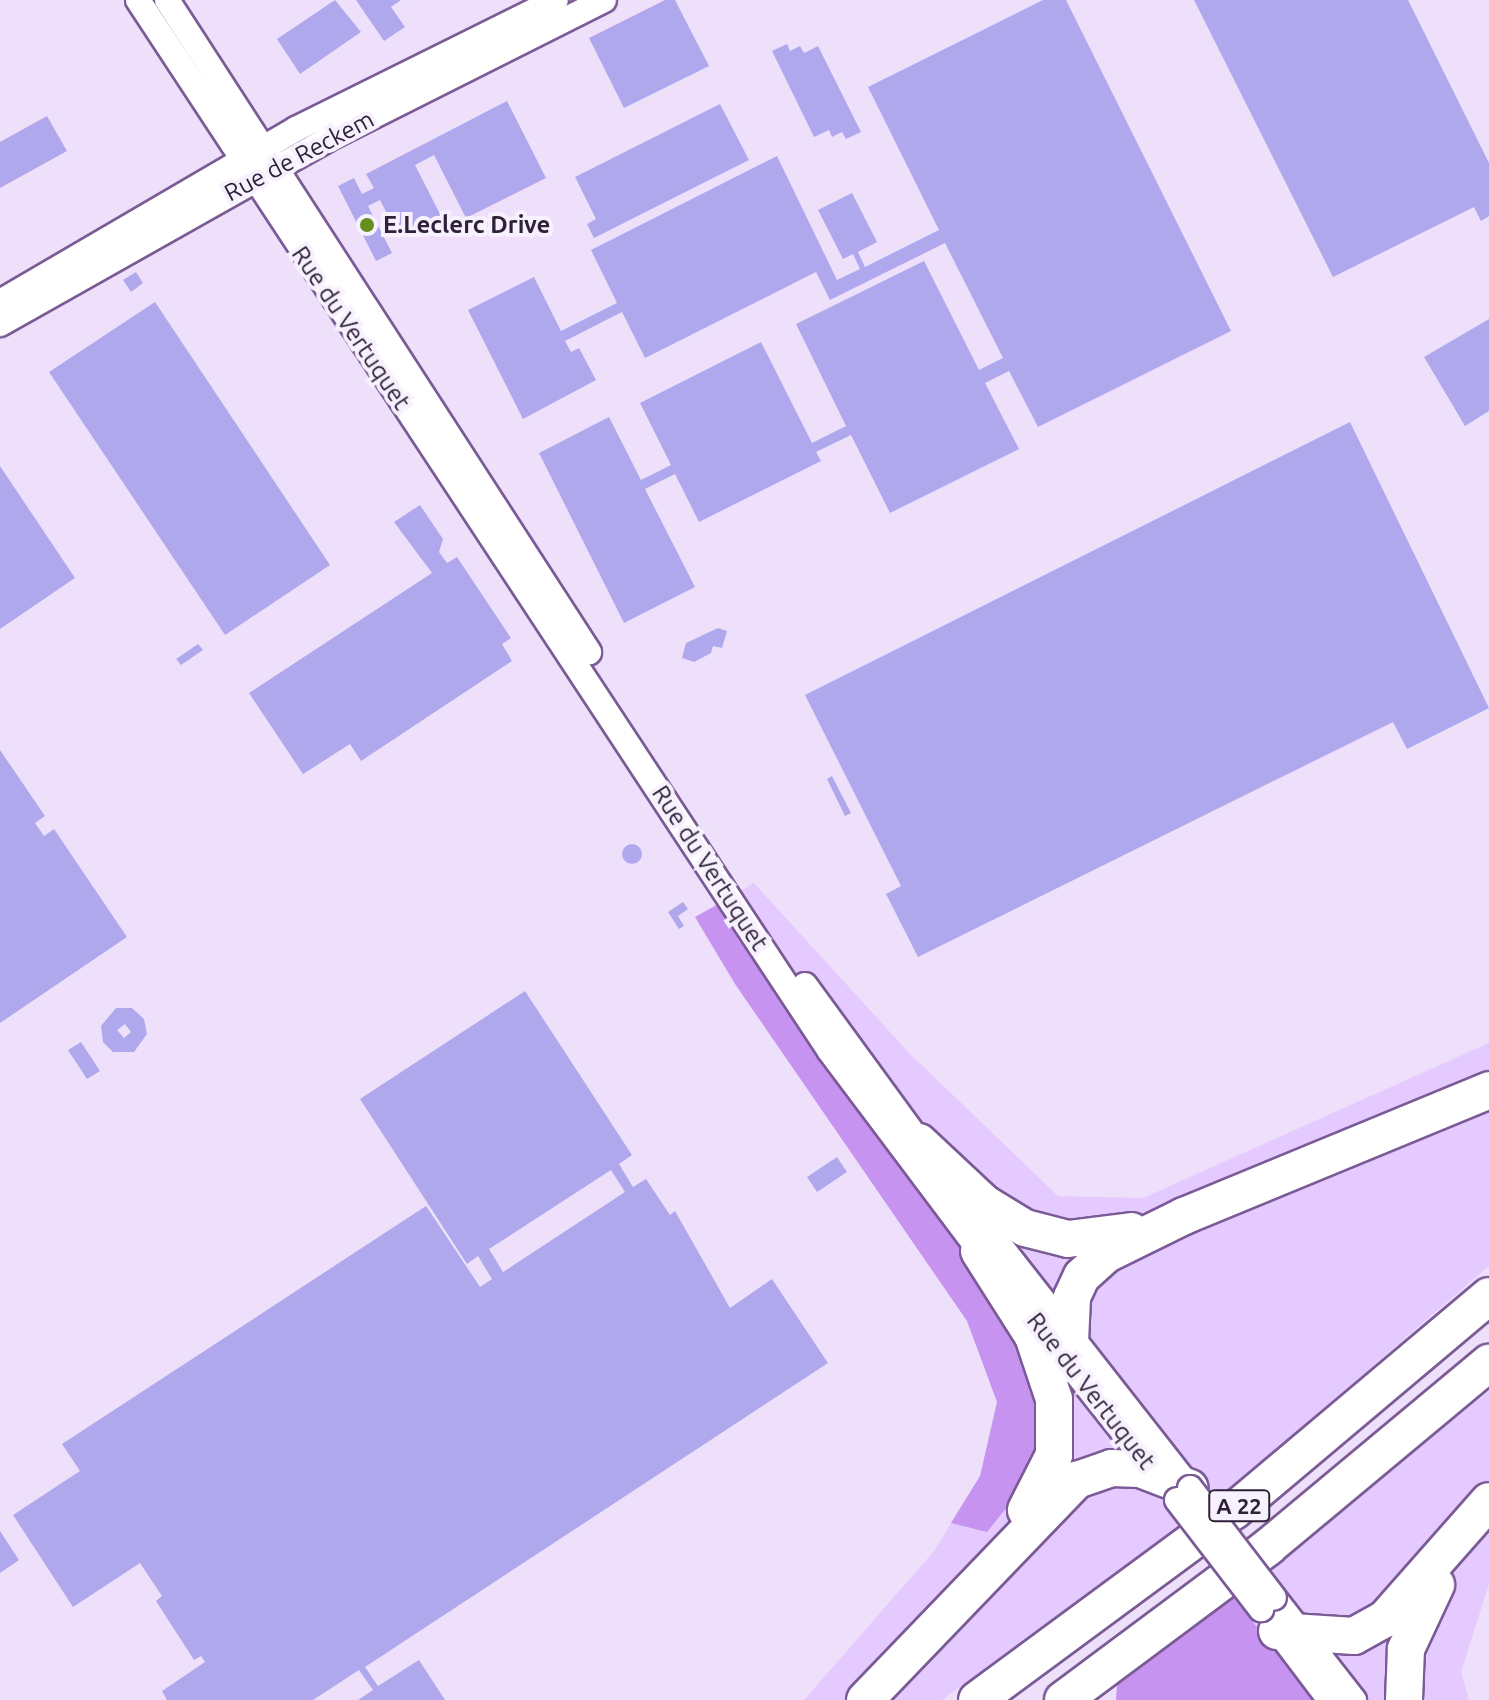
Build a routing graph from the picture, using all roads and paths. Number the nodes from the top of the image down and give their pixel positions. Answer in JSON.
{"nodes":[{"id":1,"x":138,"y":0,"type":"edge"},
{"id":2,"x":167,"y":0,"type":"edge"},
{"id":3,"x":556,"y":0,"type":"edge"},
{"id":4,"x":604,"y":0,"type":"edge"},
{"id":5,"x":272,"y":155,"type":"junction"},
{"id":6,"x":246,"y":170,"type":"junction"},
{"id":7,"x":0,"y":302,"type":"edge"},
{"id":8,"x":0,"y":324,"type":"edge"},
{"id":9,"x":1489,"y":1090,"type":"edge"},
{"id":10,"x":919,"y":1142,"type":"junction"},
{"id":11,"x":1184,"y":1216,"type":"junction"},
{"id":12,"x":979,"y":1251,"type":"junction"},
{"id":13,"x":1489,"y":1296,"type":"edge"},
{"id":14,"x":1068,"y":1348,"type":"junction"},
{"id":15,"x":1489,"y":1363,"type":"edge"},
{"id":16,"x":1174,"y":1487,"type":"junction"},
{"id":17,"x":1488,"y":1503,"type":"edge"},
{"id":18,"x":955,"y":1606,"type":"junction"},
{"id":19,"x":1279,"y":1618,"type":"junction"},
{"id":20,"x":865,"y":1700,"type":"edge"},
{"id":21,"x":977,"y":1700,"type":"edge"},
{"id":22,"x":1063,"y":1700,"type":"edge"},
{"id":23,"x":1330,"y":1700,"type":"edge"},
{"id":24,"x":1354,"y":1700,"type":"edge"},
{"id":25,"x":1404,"y":1700,"type":"edge"}],
"edges":[{"from":1,"to":6,"type":"street","name":"Rue du Vertuquet"},
{"from":2,"to":5,"type":"street","name":"Rue du Vertuquet"},
{"from":3,"to":5,"type":"street","name":"Rue de Reckem"},
{"from":4,"to":5,"type":"street","name":"Rue de Reckem"},
{"from":5,"to":6,"type":"street","name":"Rue de Reckem"},
{"from":5,"to":10,"type":"street","name":"Rue du Vertuquet"},
{"from":6,"to":7,"type":"street","name":"Rue de Reckem"},
{"from":6,"to":8,"type":"street","name":"Rue de Reckem"},
{"from":6,"to":12,"type":"street","name":"Rue du Vertuquet"},
{"from":9,"to":11,"type":"highway"},
{"from":10,"to":11,"type":"highway"},
{"from":10,"to":14,"type":"street","name":"Rue du Vertuquet"},
{"from":11,"to":14,"type":"highway"},
{"from":12,"to":14,"type":"street","name":"Rue du Vertuquet"},
{"from":12,"to":18,"type":"highway"},
{"from":13,"to":21,"type":"highway","number":"A 22"},
{"from":14,"to":16,"type":"street","name":"Rue du Vertuquet"},
{"from":14,"to":16,"type":"street","name":"Rue du Vertuquet"},
{"from":15,"to":22,"type":"highway","number":"A 22"},
{"from":16,"to":18,"type":"highway"},
{"from":16,"to":19,"type":"street","name":"Rue du Vertuquet","bridge":true},
{"from":17,"to":19,"type":"highway"},
{"from":17,"to":25,"type":"highway"},
{"from":18,"to":20,"type":"highway"},
{"from":19,"to":23,"type":"street","name":"Rue du Vertuquet"},
{"from":19,"to":24,"type":"street","name":"Rue du Vertuquet"}]}
